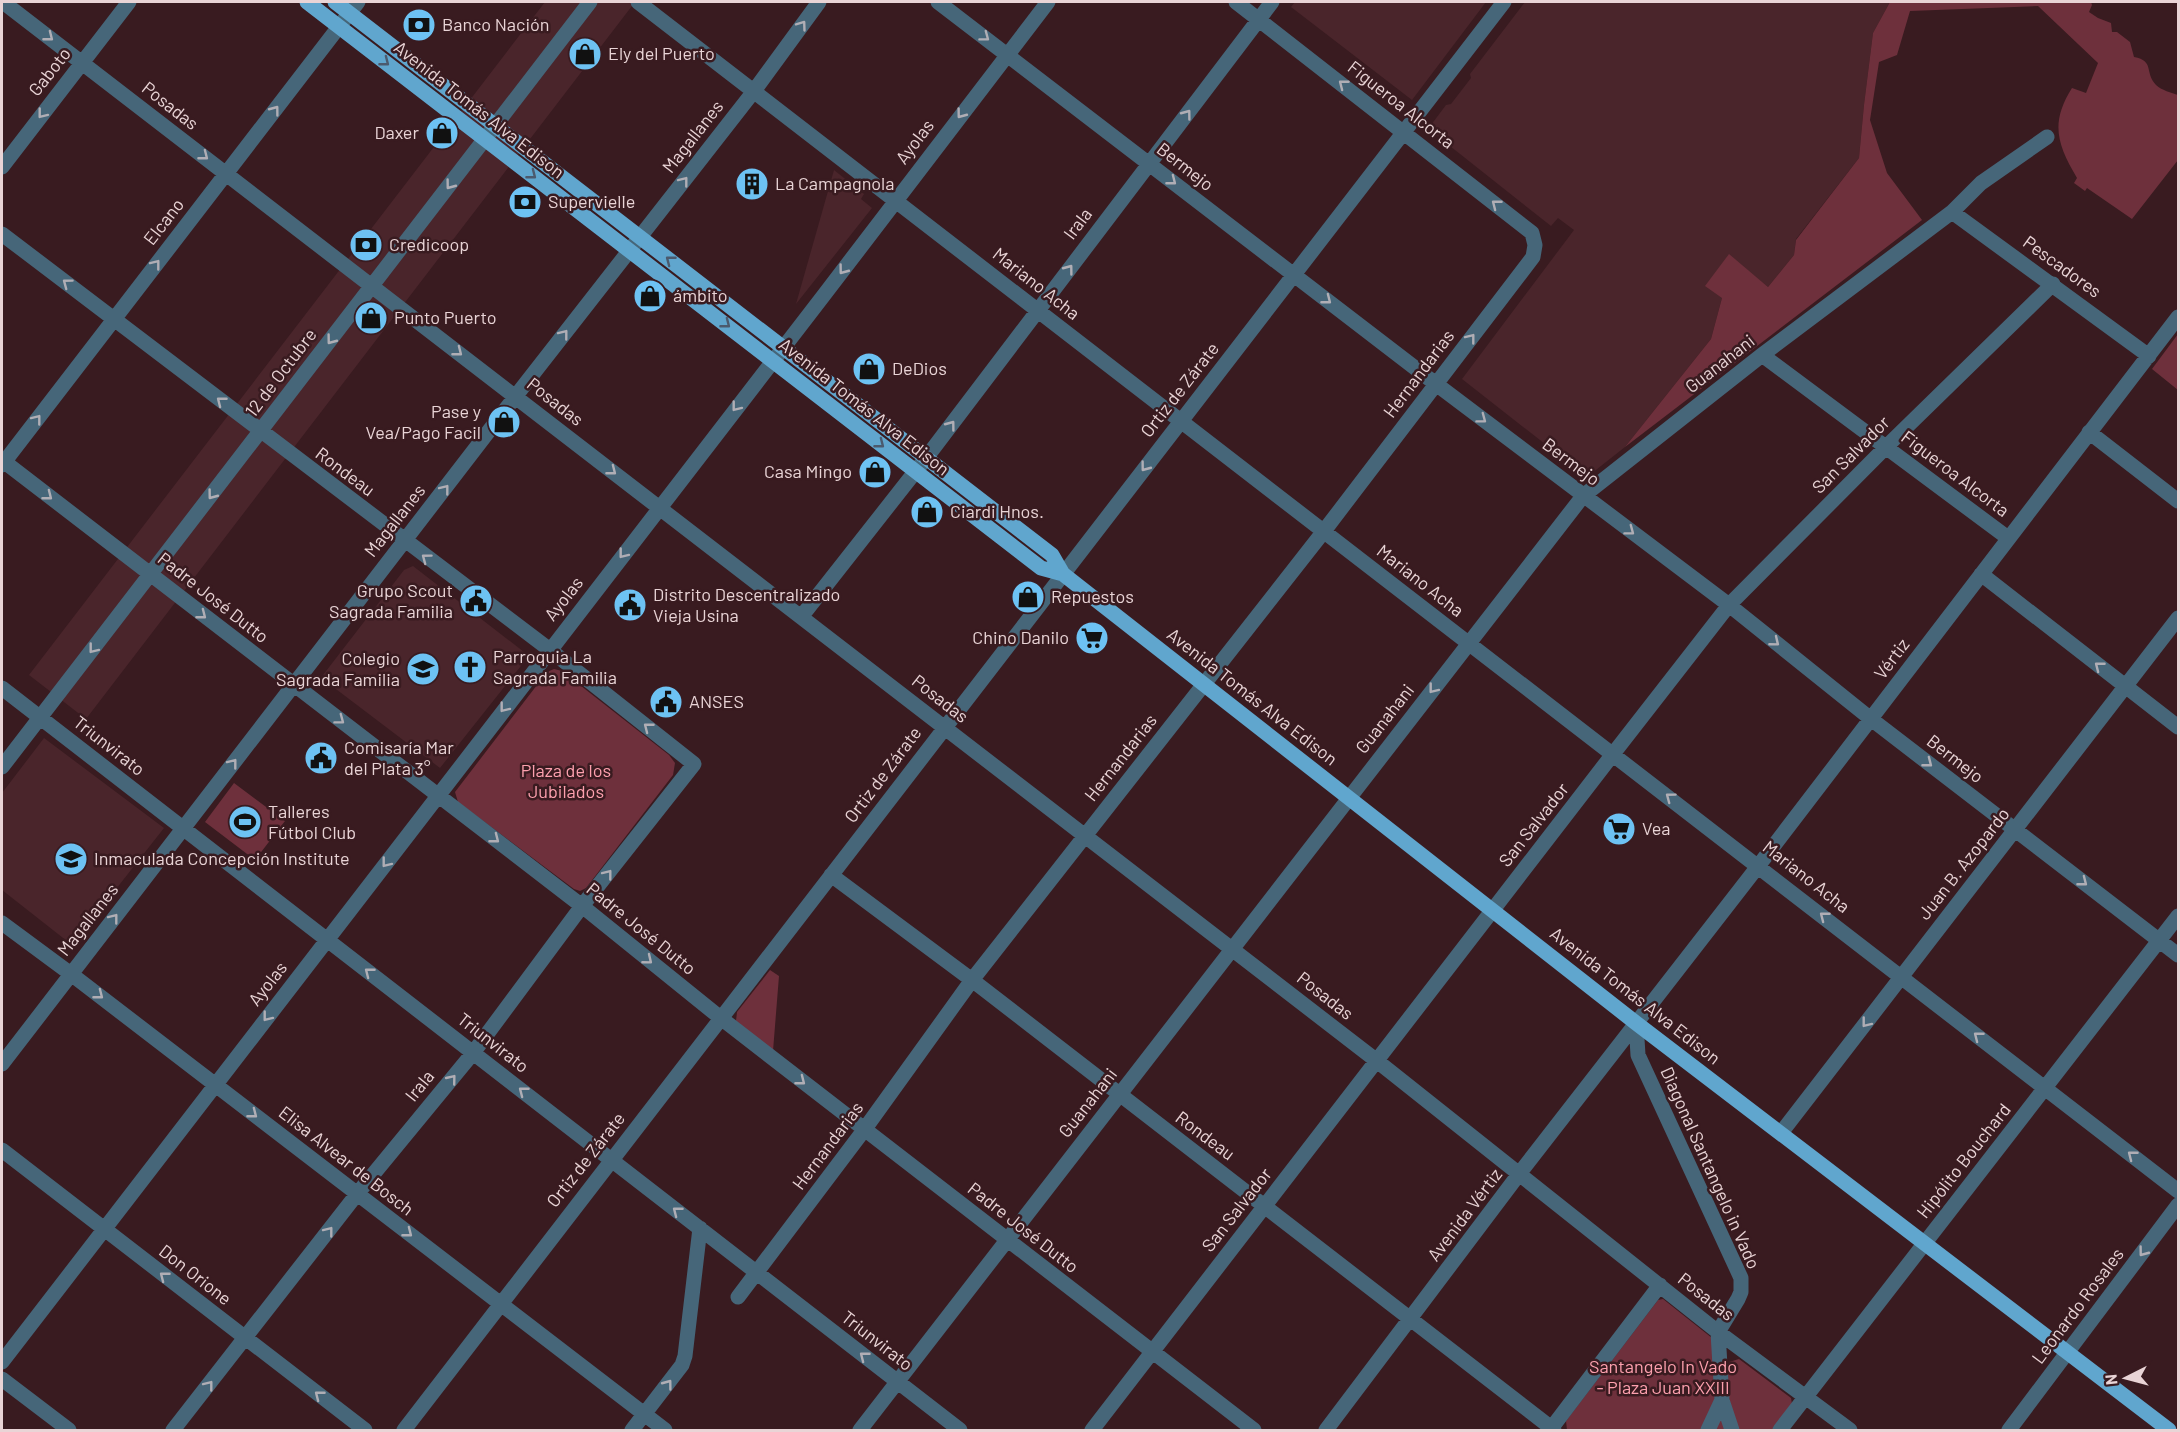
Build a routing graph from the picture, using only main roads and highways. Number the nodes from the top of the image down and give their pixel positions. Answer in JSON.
{"nodes":[{"id":1,"x":307,"y":2,"type":"edge"},
{"id":2,"x":335,"y":2,"type":"edge"},
{"id":3,"x":353,"y":7,"type":"edge"},
{"id":4,"x":1063,"y":574,"type":"junction"},
{"id":5,"x":2169,"y":1431,"type":"edge"}],
"edges":[{"from":1,"to":4,"type":"main road","name":"Avenida Tomás Alva Edison","one_way":true},
{"from":2,"to":3,"type":"main road","name":"Avenida Tomás Alva Edison"},
{"from":4,"to":3,"type":"main road","name":"Avenida Tomás Alva Edison","one_way":true},
{"from":4,"to":5,"type":"main road","name":"Avenida Tomás Alva Edison"}]}
